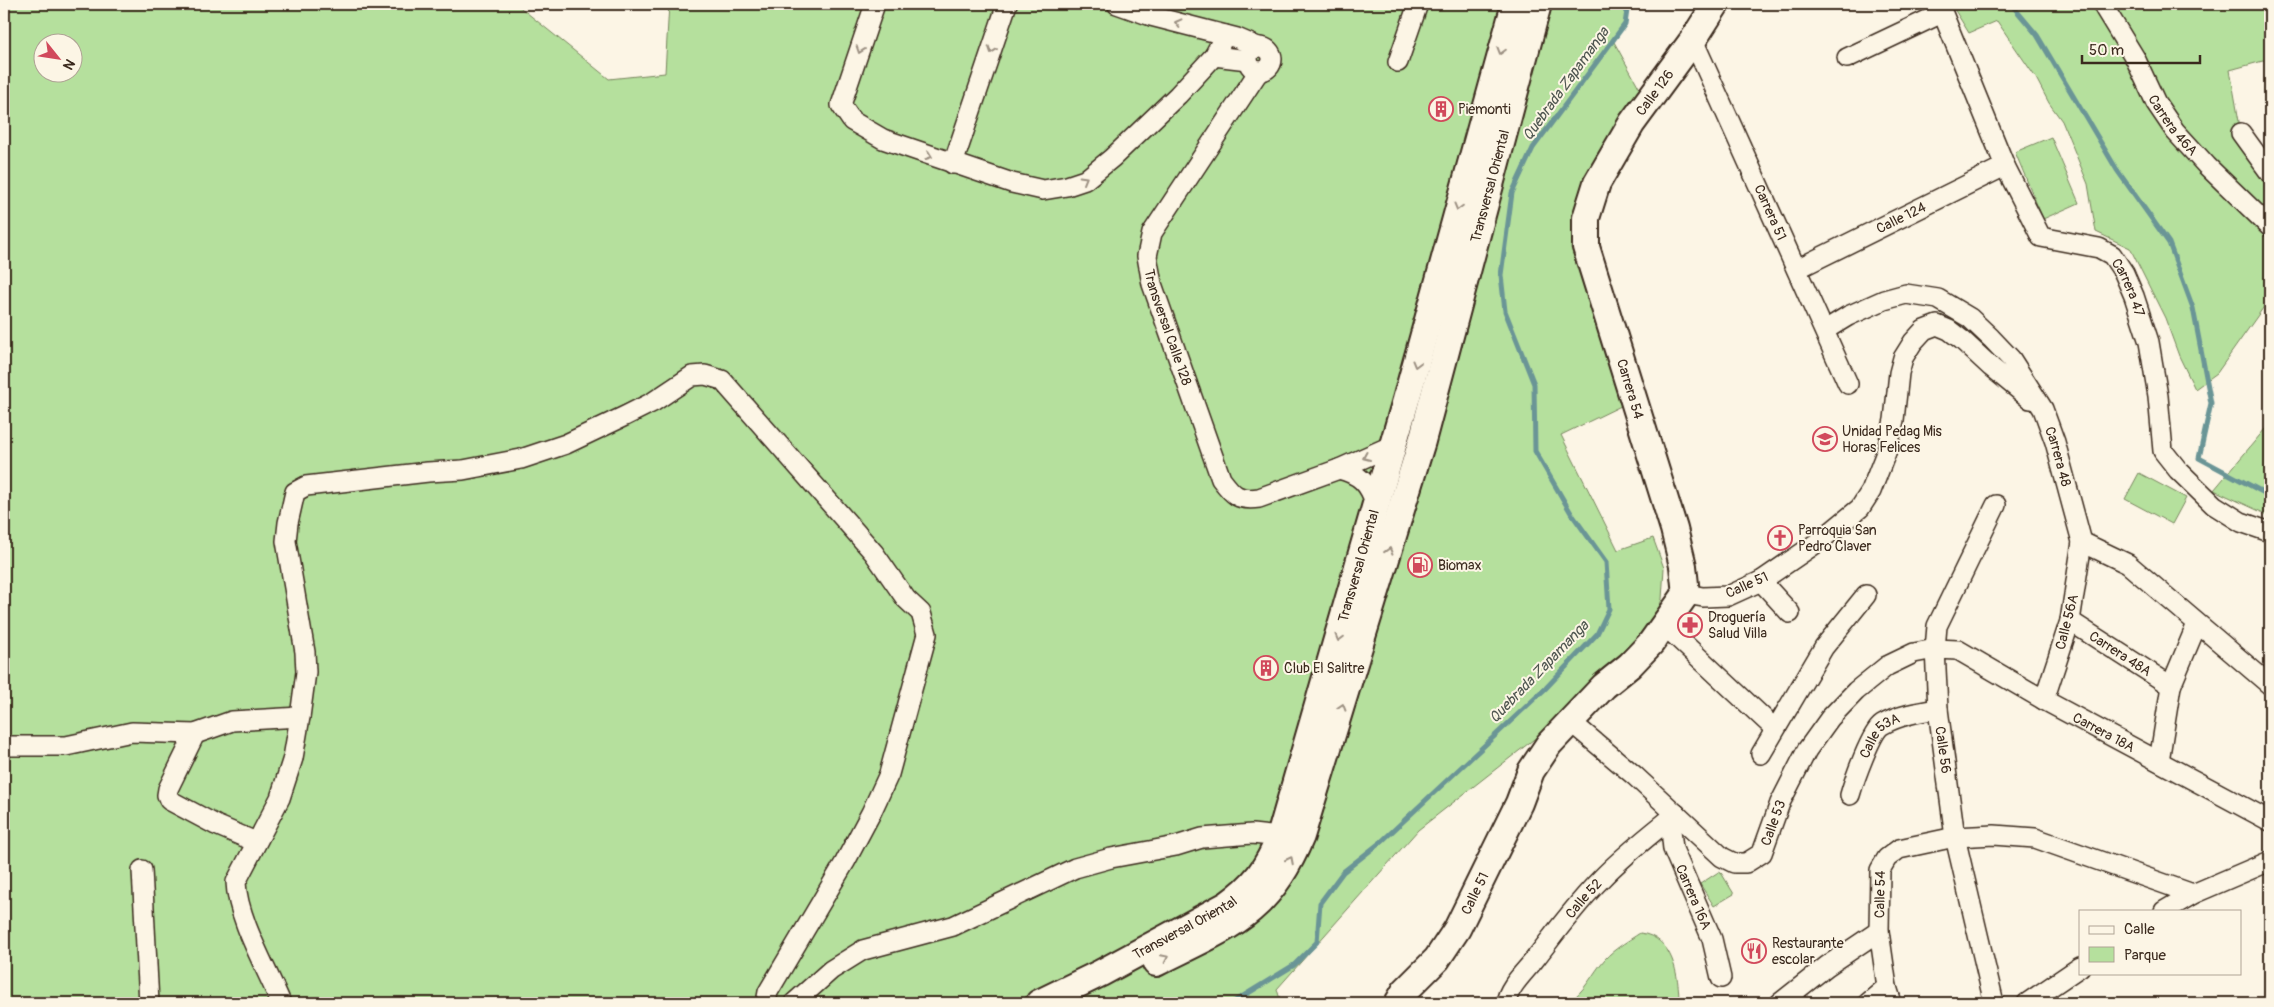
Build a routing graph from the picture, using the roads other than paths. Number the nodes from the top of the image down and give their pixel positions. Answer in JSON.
{"nodes":[{"id":1,"x":875,"y":4,"type":"edge"},
{"id":2,"x":1007,"y":4,"type":"edge"},
{"id":3,"x":1117,"y":4,"type":"edge"},
{"id":4,"x":1418,"y":4,"type":"edge"},
{"id":5,"x":1515,"y":4,"type":"edge"},
{"id":6,"x":1538,"y":4,"type":"edge"},
{"id":7,"x":1716,"y":4,"type":"edge"},
{"id":8,"x":2104,"y":4,"type":"edge"},
{"id":9,"x":1940,"y":8,"type":"edge"},
{"id":10,"x":1225,"y":35,"type":"junction"},
{"id":11,"x":1693,"y":40,"type":"junction"},
{"id":12,"x":1214,"y":56,"type":"junction"},
{"id":13,"x":1848,"y":58,"type":"dead end"},
{"id":14,"x":1255,"y":60,"type":"junction"},
{"id":15,"x":1398,"y":62,"type":"dead end"},
{"id":16,"x":2241,"y":133,"type":"dead end"},
{"id":17,"x":953,"y":164,"type":"junction"},
{"id":18,"x":2005,"y":166,"type":"junction"},
{"id":19,"x":2270,"y":173,"type":"edge"},
{"id":20,"x":1597,"y":183,"type":"joint"},
{"id":21,"x":2270,"y":227,"type":"edge"},
{"id":22,"x":1797,"y":269,"type":"junction"},
{"id":23,"x":1825,"y":330,"type":"junction"},
{"id":24,"x":1848,"y":384,"type":"dead end"},
{"id":25,"x":2043,"y":409,"type":"junction"},
{"id":26,"x":1393,"y":446,"type":"junction"},
{"id":27,"x":1339,"y":469,"type":"junction"},
{"id":28,"x":1375,"y":503,"type":"junction"},
{"id":29,"x":1996,"y":505,"type":"dead end"},
{"id":30,"x":2270,"y":532,"type":"edge"},
{"id":31,"x":2082,"y":542,"type":"junction"},
{"id":32,"x":1761,"y":581,"type":"junction"},
{"id":33,"x":1686,"y":594,"type":"junction"},
{"id":34,"x":1866,"y":594,"type":"dead end"},
{"id":35,"x":1790,"y":613,"type":"dead end"},
{"id":36,"x":2070,"y":621,"type":"junction"},
{"id":37,"x":2197,"y":624,"type":"junction"},
{"id":38,"x":1664,"y":625,"type":"junction"},
{"id":39,"x":1935,"y":649,"type":"junction"},
{"id":40,"x":2270,"y":685,"type":"edge"},
{"id":41,"x":2171,"y":686,"type":"junction"},
{"id":42,"x":2044,"y":700,"type":"junction"},
{"id":43,"x":1938,"y":709,"type":"junction"},
{"id":44,"x":300,"y":718,"type":"junction"},
{"id":45,"x":1571,"y":722,"type":"junction"},
{"id":46,"x":1775,"y":730,"type":"junction"},
{"id":47,"x":195,"y":734,"type":"junction"},
{"id":48,"x":4,"y":746,"type":"edge"},
{"id":49,"x":1761,"y":754,"type":"dead end"},
{"id":50,"x":2159,"y":761,"type":"junction"},
{"id":51,"x":1850,"y":795,"type":"dead end"},
{"id":52,"x":1676,"y":814,"type":"junction"},
{"id":53,"x":2270,"y":821,"type":"edge"},
{"id":54,"x":1280,"y":837,"type":"junction"},
{"id":55,"x":1955,"y":837,"type":"junction"},
{"id":56,"x":256,"y":842,"type":"junction"},
{"id":57,"x":2270,"y":861,"type":"edge"},
{"id":58,"x":142,"y":870,"type":"dead end"},
{"id":59,"x":2193,"y":894,"type":"junction"},
{"id":60,"x":2166,"y":910,"type":"edge"},
{"id":61,"x":1880,"y":930,"type":"junction"},
{"id":62,"x":2079,"y":967,"type":"edge"},
{"id":63,"x":1722,"y":978,"type":"dead end"},
{"id":64,"x":1889,"y":995,"type":"edge"},
{"id":65,"x":1402,"y":999,"type":"edge"},
{"id":66,"x":1506,"y":1000,"type":"edge"},
{"id":67,"x":149,"y":1003,"type":"edge"},
{"id":68,"x":281,"y":1003,"type":"edge"},
{"id":69,"x":766,"y":1003,"type":"edge"},
{"id":70,"x":794,"y":1003,"type":"edge"},
{"id":71,"x":1040,"y":1003,"type":"edge"},
{"id":72,"x":1074,"y":1003,"type":"edge"},
{"id":73,"x":1780,"y":1003,"type":"edge"},
{"id":74,"x":1868,"y":1003,"type":"edge"},
{"id":75,"x":1994,"y":1003,"type":"edge"},
{"id":76,"x":2028,"y":1003,"type":"edge"}],
"edges":[{"from":1,"to":17,"type":"street","one_way":true},
{"from":2,"to":17,"type":"street","one_way":true},
{"from":10,"to":3,"type":"street","one_way":true},
{"from":4,"to":15,"type":"street"},
{"from":5,"to":26,"type":"main road","name":"Transversal Oriental","one_way":true},
{"from":72,"to":6,"type":"main road","name":"Transversal Oriental","one_way":true},
{"from":7,"to":11,"type":"main road","name":"Calle 126"},
{"from":8,"to":21,"type":"street","name":"Carrera 46A"},
{"from":9,"to":13,"type":"street"},
{"from":9,"to":18,"type":"street","name":"Carrera 47"},
{"from":10,"to":12,"type":"street"},
{"from":10,"to":14,"type":"street"},
{"from":11,"to":20,"type":"main road","name":"Calle 126"},
{"from":11,"to":22,"type":"street","name":"Carrera 51"},
{"from":12,"to":14,"type":"street"},
{"from":17,"to":12,"type":"street","one_way":true},
{"from":14,"to":27,"type":"street","name":"Transversal Calle 128"},
{"from":16,"to":19,"type":"street"},
{"from":18,"to":22,"type":"street","name":"Calle 124"},
{"from":18,"to":30,"type":"street","name":"Carrera 47"},
{"from":20,"to":33,"type":"main road","name":"Carrera 54"},
{"from":22,"to":23,"type":"street","name":"Carrera 51"},
{"from":23,"to":24,"type":"street","name":"Carrera 51"},
{"from":23,"to":25,"type":"street","name":"Carrera 48"},
{"from":25,"to":31,"type":"street","name":"Carrera 48"},
{"from":25,"to":32,"type":"street","name":"Calle 51"},
{"from":26,"to":27,"type":"street","name":"Transversal Calle 128","one_way":true},
{"from":26,"to":28,"type":"main road","name":"Transversal Oriental"},
{"from":27,"to":28,"type":"street"},
{"from":28,"to":54,"type":"main road","name":"Transversal Oriental","one_way":true},
{"from":29,"to":39,"type":"street","name":"Calle 56"},
{"from":31,"to":36,"type":"street","name":"Calle 56A"},
{"from":31,"to":37,"type":"street"},
{"from":32,"to":33,"type":"street","name":"Calle 51"},
{"from":32,"to":35,"type":"street"},
{"from":33,"to":38,"type":"main road","name":"Calle 51"},
{"from":34,"to":46,"type":"street"},
{"from":36,"to":41,"type":"street","name":"Carrera 48A"},
{"from":36,"to":42,"type":"street","name":"Calle 56A"},
{"from":37,"to":40,"type":"street"},
{"from":37,"to":41,"type":"street"},
{"from":38,"to":45,"type":"main road","name":"Calle 51"},
{"from":38,"to":46,"type":"street"},
{"from":39,"to":42,"type":"street","name":"Carrera 18A"},
{"from":39,"to":43,"type":"street","name":"Calle 56"},
{"from":39,"to":52,"type":"street","name":"Calle 53"},
{"from":41,"to":50,"type":"street"},
{"from":42,"to":50,"type":"street","name":"Carrera 18A"},
{"from":43,"to":51,"type":"street","name":"Calle 53A"},
{"from":43,"to":55,"type":"street","name":"Calle 56"},
{"from":44,"to":47,"type":"street"},
{"from":44,"to":56,"type":"street"},
{"from":44,"to":69,"type":"street"},
{"from":45,"to":52,"type":"street","name":"Calle 53"},
{"from":45,"to":65,"type":"main road","name":"Calle 51"},
{"from":46,"to":49,"type":"street"},
{"from":47,"to":48,"type":"street"},
{"from":47,"to":56,"type":"street"},
{"from":50,"to":53,"type":"street","name":"Carrera 18A"},
{"from":52,"to":63,"type":"street","name":"Carrera 16A"},
{"from":52,"to":66,"type":"street","name":"Calle 52"},
{"from":54,"to":70,"type":"street"},
{"from":54,"to":71,"type":"main road","name":"Transversal Oriental"},
{"from":55,"to":59,"type":"street"},
{"from":55,"to":61,"type":"street","name":"Calle 54"},
{"from":55,"to":75,"type":"street","name":"Calle 56"},
{"from":56,"to":68,"type":"street"},
{"from":57,"to":59,"type":"street"},
{"from":58,"to":67,"type":"street"},
{"from":59,"to":60,"type":"street"},
{"from":61,"to":64,"type":"street","name":"Calle 54"},
{"from":61,"to":73,"type":"street"},
{"from":62,"to":76,"type":"street"},
{"from":64,"to":74,"type":"street"}]}
